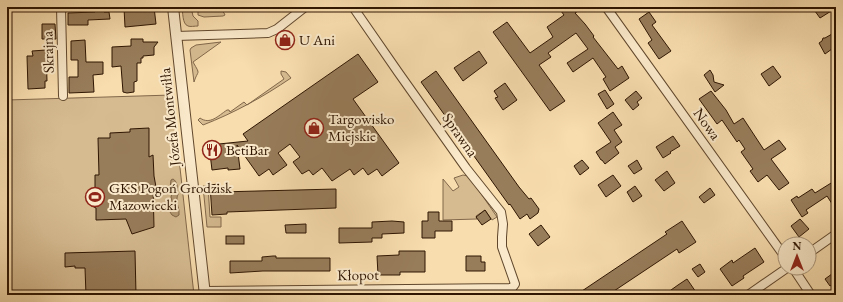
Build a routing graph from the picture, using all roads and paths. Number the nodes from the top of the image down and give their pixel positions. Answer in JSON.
{"nodes":[{"id":1,"x":61,"y":7,"type":"edge"},
{"id":2,"x":173,"y":7,"type":"edge"},
{"id":3,"x":306,"y":7,"type":"edge"},
{"id":4,"x":353,"y":7,"type":"edge"},
{"id":5,"x":606,"y":7,"type":"edge"},
{"id":6,"x":176,"y":36,"type":"junction"},
{"id":7,"x":63,"y":96,"type":"dead end"},
{"id":8,"x":836,"y":234,"type":"edge"},
{"id":9,"x":777,"y":246,"type":"edge"},
{"id":10,"x":817,"y":247,"type":"edge"},
{"id":11,"x":777,"y":275,"type":"edge"},
{"id":12,"x":798,"y":276,"type":"edge"},
{"id":13,"x":512,"y":288,"type":"joint"},
{"id":14,"x":205,"y":293,"type":"edge"},
{"id":15,"x":748,"y":295,"type":"edge"},
{"id":16,"x":811,"y":295,"type":"edge"}],
"edges":[{"from":1,"to":7,"type":"street","name":"Skrajna"},
{"from":2,"to":6,"type":"street","name":"Józefa Montwiłła"},
{"from":3,"to":6,"type":"street"},
{"from":4,"to":13,"type":"street","name":"Sprawna"},
{"from":5,"to":9,"type":"street","name":"Nowa"},
{"from":6,"to":14,"type":"street","name":"Józefa Montwiłła"},
{"from":8,"to":10,"type":"street"},
{"from":11,"to":15,"type":"street"},
{"from":12,"to":16,"type":"street"},
{"from":13,"to":14,"type":"street","name":"Kłopot"}]}
